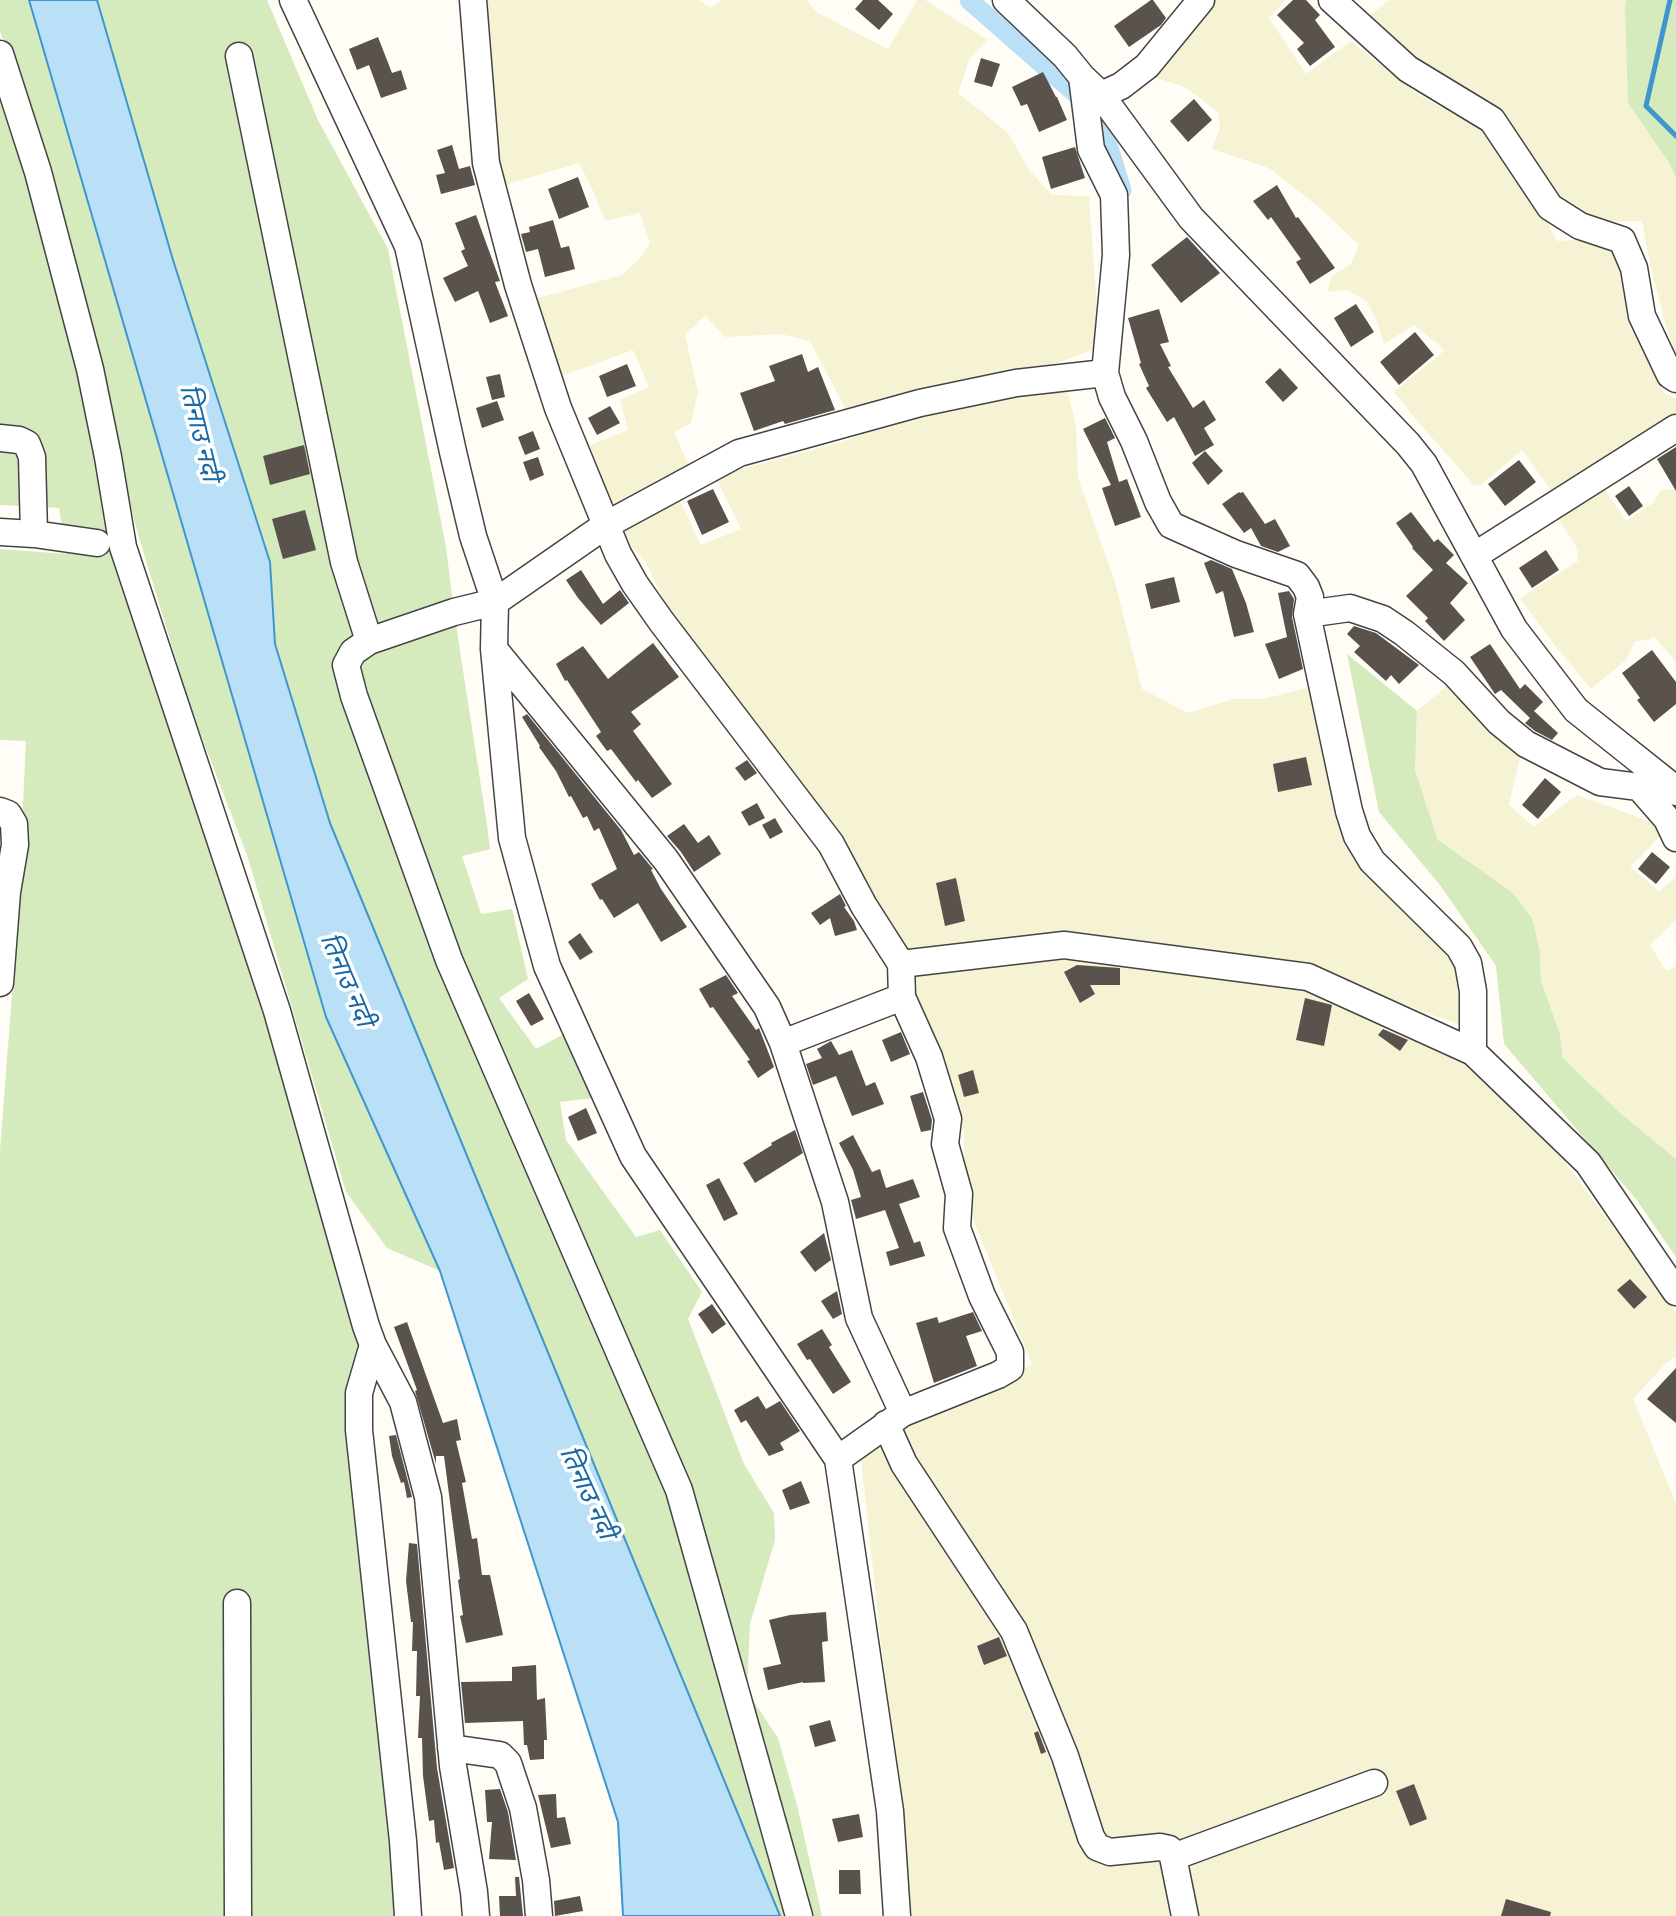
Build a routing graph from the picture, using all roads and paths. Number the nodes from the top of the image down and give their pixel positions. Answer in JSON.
{"nodes":[{"id":1,"x":293,"y":0,"type":"edge"},
{"id":2,"x":473,"y":0,"type":"edge"},
{"id":3,"x":1006,"y":0,"type":"edge"},
{"id":4,"x":1201,"y":0,"type":"edge"},
{"id":5,"x":1332,"y":0,"type":"edge"},
{"id":6,"x":0,"y":54,"type":"edge"},
{"id":7,"x":239,"y":56,"type":"dead end"},
{"id":8,"x":1092,"y":86,"type":"junction"},
{"id":9,"x":1105,"y":373,"type":"junction"},
{"id":10,"x":1676,"y":379,"type":"edge"},
{"id":11,"x":1676,"y":428,"type":"edge"},
{"id":12,"x":0,"y":438,"type":"edge"},
{"id":13,"x":606,"y":525,"type":"junction"},
{"id":14,"x":0,"y":532,"type":"edge"},
{"id":15,"x":34,"y":534,"type":"junction"},
{"id":16,"x":97,"y":543,"type":"dead end"},
{"id":17,"x":1474,"y":556,"type":"junction"},
{"id":18,"x":495,"y":602,"type":"junction"},
{"id":19,"x":1307,"y":614,"type":"junction"},
{"id":20,"x":369,"y":641,"type":"junction"},
{"id":21,"x":494,"y":649,"type":"junction"},
{"id":22,"x":1676,"y":792,"type":"edge"},
{"id":23,"x":0,"y":811,"type":"edge"},
{"id":24,"x":1676,"y":838,"type":"edge"},
{"id":25,"x":1,"y":938,"type":"edge"},
{"id":26,"x":901,"y":964,"type":"junction"},
{"id":27,"x":0,"y":983,"type":"edge"},
{"id":28,"x":902,"y":997,"type":"junction"},
{"id":29,"x":783,"y":1043,"type":"junction"},
{"id":30,"x":1473,"y":1052,"type":"junction"},
{"id":31,"x":1676,"y":1292,"type":"edge"},
{"id":32,"x":373,"y":1345,"type":"junction"},
{"id":33,"x":894,"y":1418,"type":"junction"},
{"id":34,"x":838,"y":1459,"type":"junction"},
{"id":35,"x":237,"y":1603,"type":"dead end"},
{"id":36,"x":451,"y":1748,"type":"junction"},
{"id":37,"x":1374,"y":1783,"type":"dead end"},
{"id":38,"x":1173,"y":1857,"type":"junction"},
{"id":39,"x":237,"y":1916,"type":"edge"},
{"id":40,"x":408,"y":1916,"type":"edge"},
{"id":41,"x":475,"y":1916,"type":"edge"},
{"id":42,"x":539,"y":1916,"type":"edge"},
{"id":43,"x":799,"y":1916,"type":"edge"},
{"id":44,"x":897,"y":1916,"type":"edge"},
{"id":45,"x":1185,"y":1916,"type":"edge"}],
"edges":[{"from":1,"to":18,"type":"street"},
{"from":2,"to":13,"type":"street"},
{"from":3,"to":8,"type":"street"},
{"from":4,"to":8,"type":"street"},
{"from":5,"to":10,"type":"street"},
{"from":6,"to":32,"type":"street"},
{"from":7,"to":20,"type":"street"},
{"from":8,"to":9,"type":"street"},
{"from":8,"to":17,"type":"street"},
{"from":9,"to":13,"type":"street"},
{"from":9,"to":19,"type":"street"},
{"from":11,"to":17,"type":"street"},
{"from":12,"to":15,"type":"street"},
{"from":13,"to":18,"type":"street"},
{"from":13,"to":26,"type":"street"},
{"from":14,"to":15,"type":"street"},
{"from":15,"to":16,"type":"street"},
{"from":17,"to":22,"type":"street"},
{"from":18,"to":20,"type":"street"},
{"from":18,"to":21,"type":"street"},
{"from":19,"to":24,"type":"street"},
{"from":19,"to":30,"type":"street"},
{"from":20,"to":43,"type":"street"},
{"from":21,"to":29,"type":"street"},
{"from":21,"to":34,"type":"street"},
{"from":23,"to":25,"type":"street"},
{"from":25,"to":27,"type":"street"},
{"from":26,"to":28,"type":"street"},
{"from":26,"to":30,"type":"street"},
{"from":28,"to":29,"type":"street"},
{"from":28,"to":33,"type":"street"},
{"from":29,"to":33,"type":"street"},
{"from":30,"to":31,"type":"street"},
{"from":32,"to":36,"type":"street"},
{"from":32,"to":40,"type":"street"},
{"from":33,"to":34,"type":"street"},
{"from":33,"to":38,"type":"street"},
{"from":34,"to":44,"type":"street"},
{"from":35,"to":39,"type":"street"},
{"from":36,"to":41,"type":"street"},
{"from":36,"to":42,"type":"street"},
{"from":37,"to":38,"type":"street"},
{"from":38,"to":45,"type":"street"}]}
